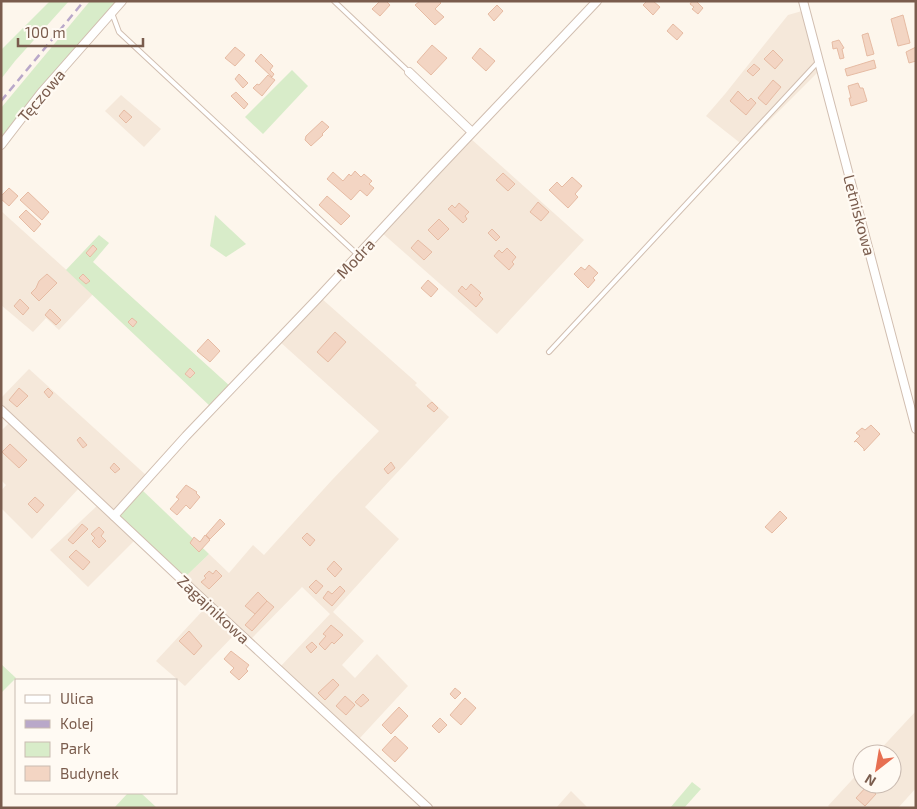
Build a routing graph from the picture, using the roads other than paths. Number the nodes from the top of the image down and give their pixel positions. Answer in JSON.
{"nodes":[{"id":1,"x":122,"y":1,"type":"edge"},
{"id":2,"x":334,"y":1,"type":"edge"},
{"id":3,"x":597,"y":1,"type":"edge"},
{"id":4,"x":803,"y":1,"type":"edge"},
{"id":5,"x":112,"y":13,"type":"junction"},
{"id":6,"x":819,"y":61,"type":"junction"},
{"id":7,"x":409,"y":72,"type":"joint"},
{"id":8,"x":472,"y":132,"type":"junction"},
{"id":9,"x":1,"y":145,"type":"edge"},
{"id":10,"x":358,"y":256,"type":"junction"},
{"id":11,"x":549,"y":352,"type":"dead end"},
{"id":12,"x":1,"y":410,"type":"edge"},
{"id":13,"x":916,"y":428,"type":"edge"},
{"id":14,"x":114,"y":516,"type":"junction"},
{"id":15,"x":428,"y":808,"type":"edge"}],
"edges":[{"from":1,"to":5,"type":"street","name":"Tęczowa"},
{"from":2,"to":7,"type":"lane"},
{"from":3,"to":8,"type":"street","name":"Modra"},
{"from":4,"to":6,"type":"street","name":"Letniskowa"},
{"from":5,"to":9,"type":"street","name":"Tęczowa"},
{"from":5,"to":10,"type":"lane"},
{"from":6,"to":11,"type":"lane"},
{"from":6,"to":13,"type":"street","name":"Letniskowa"},
{"from":7,"to":8,"type":"street"},
{"from":8,"to":10,"type":"street","name":"Modra"},
{"from":10,"to":14,"type":"street","name":"Modra"},
{"from":12,"to":14,"type":"street","name":"Zagajnikowa"},
{"from":14,"to":15,"type":"street","name":"Zagajnikowa"}]}
